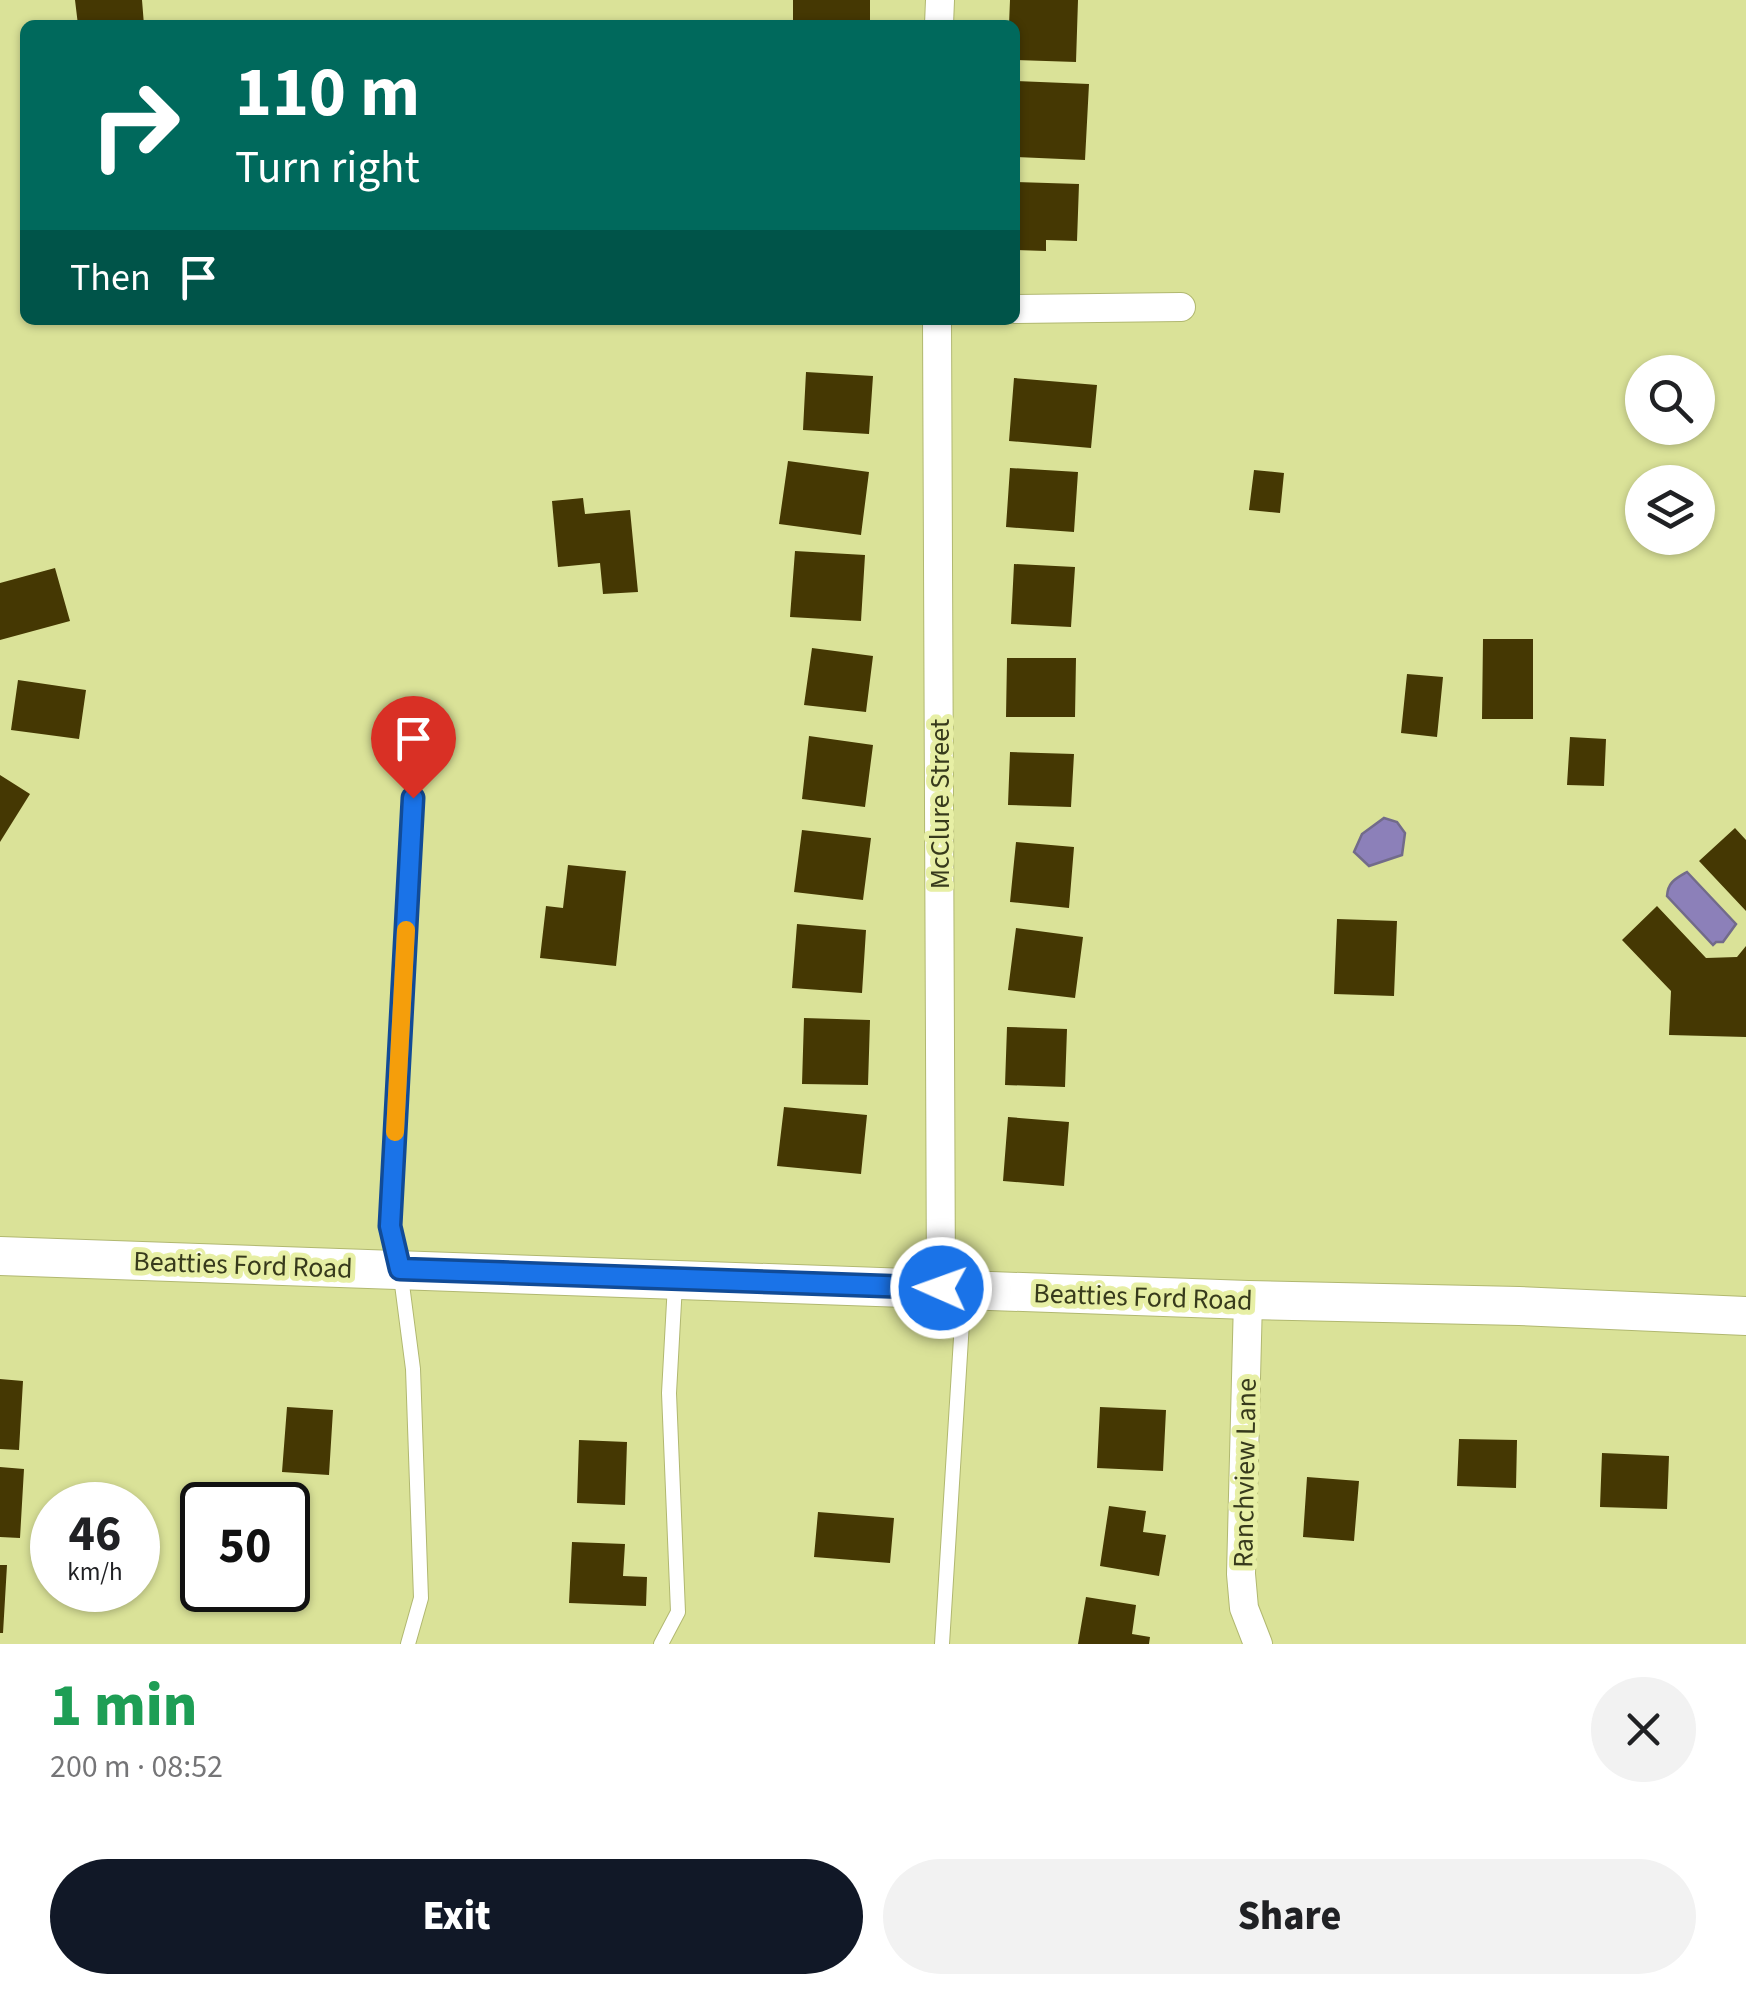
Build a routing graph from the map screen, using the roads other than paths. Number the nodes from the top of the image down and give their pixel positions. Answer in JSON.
{"nodes":[{"id":1,"x":1181,"y":308,"type":"dead end"},
{"id":2,"x":1020,"y":309,"type":"edge"},
{"id":3,"x":937,"y":325,"type":"edge"},
{"id":4,"x":420,"y":718,"type":"dead end"},
{"id":5,"x":0,"y":1256,"type":"edge"},
{"id":6,"x":400,"y":1269,"type":"junction"},
{"id":7,"x":676,"y":1279,"type":"junction"},
{"id":8,"x":952,"y":1289,"type":"junction"},
{"id":9,"x":1248,"y":1300,"type":"junction"},
{"id":10,"x":1746,"y":1316,"type":"edge"},
{"id":11,"x":408,"y":1644,"type":"edge"},
{"id":12,"x":661,"y":1644,"type":"edge"},
{"id":13,"x":942,"y":1644,"type":"edge"},
{"id":14,"x":1258,"y":1644,"type":"edge"}],
"edges":[{"from":1,"to":2,"type":"street"},
{"from":3,"to":8,"type":"street","name":"McClure Street"},
{"from":4,"to":6,"type":"lane"},
{"from":5,"to":6,"type":"main road","name":"Beatties Ford Road"},
{"from":6,"to":7,"type":"main road","name":"Beatties Ford Road"},
{"from":6,"to":11,"type":"lane"},
{"from":7,"to":8,"type":"main road","name":"Beatties Ford Road"},
{"from":7,"to":12,"type":"lane"},
{"from":8,"to":9,"type":"main road","name":"Beatties Ford Road"},
{"from":8,"to":13,"type":"lane"},
{"from":9,"to":10,"type":"main road","name":"Beatties Ford Road"},
{"from":9,"to":14,"type":"street","name":"Ranchview Lane"}]}
